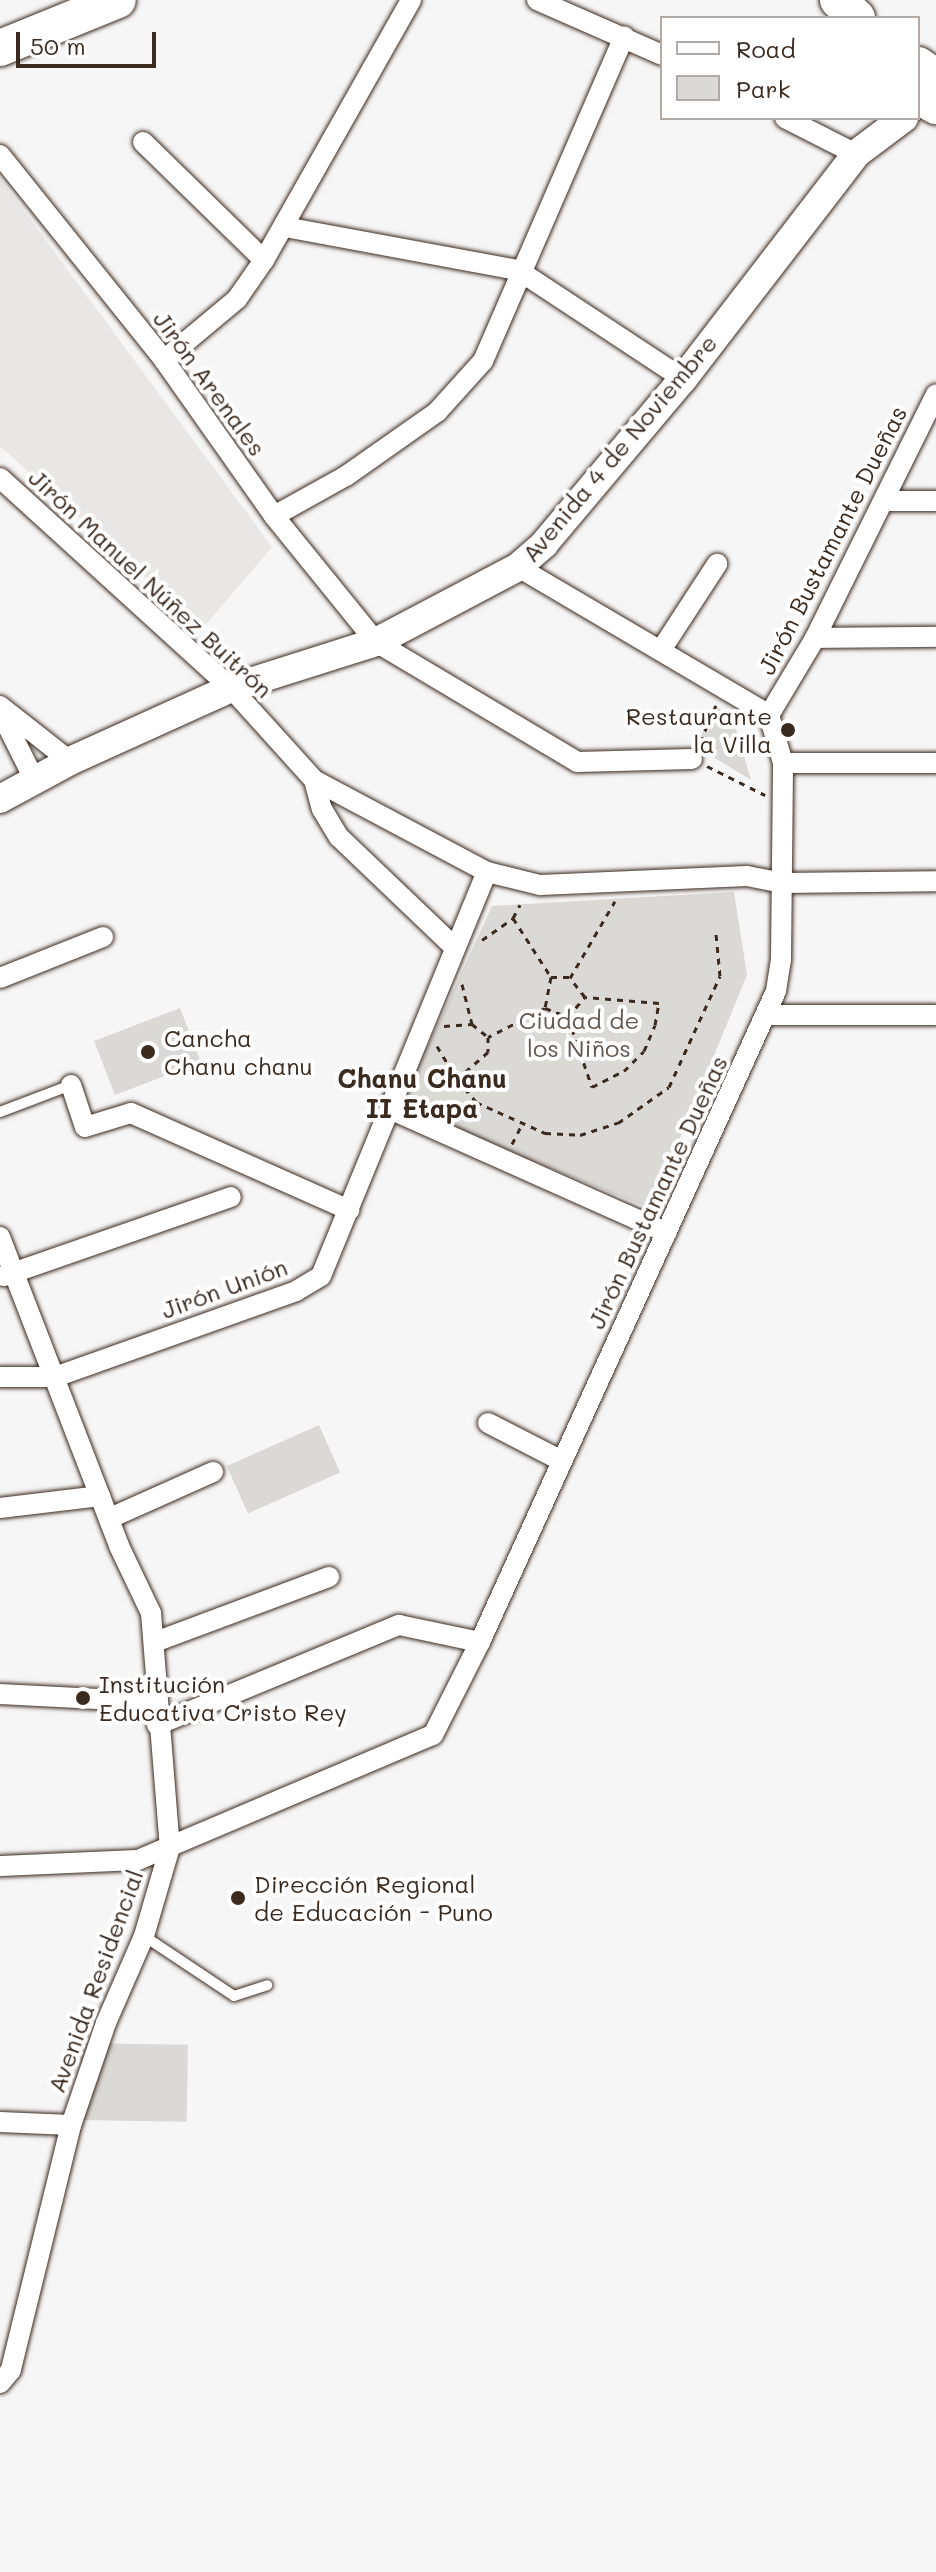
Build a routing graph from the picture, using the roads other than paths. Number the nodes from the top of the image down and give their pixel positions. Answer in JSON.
{"nodes":[{"id":1,"x":118,"y":0,"type":"edge"},
{"id":2,"x":411,"y":0,"type":"edge"},
{"id":3,"x":537,"y":0,"type":"edge"},
{"id":4,"x":838,"y":0,"type":"edge"},
{"id":5,"x":855,"y":16,"type":"edge"},
{"id":6,"x":624,"y":36,"type":"junction"},
{"id":7,"x":0,"y":48,"type":"edge"},
{"id":8,"x":660,"y":54,"type":"edge"},
{"id":9,"x":920,"y":75,"type":"edge"},
{"id":10,"x":925,"y":99,"type":"edge"},
{"id":11,"x":789,"y":120,"type":"edge"},
{"id":12,"x":899,"y":120,"type":"edge"},
{"id":13,"x":143,"y":142,"type":"dead end"},
{"id":14,"x":856,"y":154,"type":"junction"},
{"id":15,"x":0,"y":155,"type":"edge"},
{"id":16,"x":285,"y":227,"type":"junction"},
{"id":17,"x":264,"y":260,"type":"junction"},
{"id":18,"x":518,"y":270,"type":"junction"},
{"id":19,"x":164,"y":360,"type":"junction"},
{"id":20,"x":683,"y":379,"type":"junction"},
{"id":21,"x":936,"y":394,"type":"edge"},
{"id":22,"x":0,"y":478,"type":"edge"},
{"id":23,"x":884,"y":501,"type":"junction"},
{"id":24,"x":936,"y":501,"type":"edge"},
{"id":25,"x":274,"y":516,"type":"junction"},
{"id":26,"x":717,"y":564,"type":"dead end"},
{"id":27,"x":518,"y":567,"type":"junction"},
{"id":28,"x":936,"y":637,"type":"edge"},
{"id":29,"x":815,"y":638,"type":"junction"},
{"id":30,"x":376,"y":642,"type":"junction"},
{"id":31,"x":661,"y":650,"type":"junction"},
{"id":32,"x":231,"y":688,"type":"junction"},
{"id":33,"x":0,"y":708,"type":"edge"},
{"id":34,"x":769,"y":715,"type":"junction"},
{"id":35,"x":692,"y":759,"type":"road end"},
{"id":36,"x":70,"y":761,"type":"junction"},
{"id":37,"x":783,"y":763,"type":"junction"},
{"id":38,"x":936,"y":763,"type":"edge"},
{"id":39,"x":34,"y":779,"type":"junction"},
{"id":40,"x":314,"y":780,"type":"junction"},
{"id":41,"x":0,"y":799,"type":"edge"},
{"id":42,"x":487,"y":872,"type":"junction"},
{"id":43,"x":936,"y":881,"type":"edge"},
{"id":44,"x":783,"y":883,"type":"junction"},
{"id":45,"x":103,"y":937,"type":"dead end"},
{"id":46,"x":454,"y":947,"type":"junction"},
{"id":47,"x":0,"y":978,"type":"edge"},
{"id":48,"x":767,"y":1015,"type":"junction"},
{"id":49,"x":936,"y":1015,"type":"edge"},
{"id":50,"x":71,"y":1085,"type":"joint"},
{"id":51,"x":390,"y":1109,"type":"junction"},
{"id":52,"x":0,"y":1112,"type":"edge"},
{"id":53,"x":231,"y":1197,"type":"dead end"},
{"id":54,"x":349,"y":1210,"type":"junction"},
{"id":55,"x":667,"y":1233,"type":"junction"},
{"id":56,"x":0,"y":1237,"type":"edge"},
{"id":57,"x":7,"y":1276,"type":"edge"},
{"id":58,"x":0,"y":1377,"type":"edge"},
{"id":59,"x":55,"y":1377,"type":"junction"},
{"id":60,"x":488,"y":1423,"type":"dead end"},
{"id":61,"x":562,"y":1461,"type":"junction"},
{"id":62,"x":213,"y":1472,"type":"dead end"},
{"id":63,"x":100,"y":1496,"type":"junction"},
{"id":64,"x":0,"y":1508,"type":"edge"},
{"id":65,"x":110,"y":1518,"type":"junction"},
{"id":66,"x":329,"y":1577,"type":"dead end"},
{"id":67,"x":155,"y":1642,"type":"junction"},
{"id":68,"x":480,"y":1642,"type":"junction"},
{"id":69,"x":0,"y":1694,"type":"edge"},
{"id":70,"x":156,"y":1702,"type":"junction"},
{"id":71,"x":157,"y":1725,"type":"junction"},
{"id":72,"x":170,"y":1847,"type":"junction"},
{"id":73,"x":0,"y":1866,"type":"edge"},
{"id":74,"x":144,"y":1936,"type":"junction"},
{"id":75,"x":267,"y":1985,"type":"dead end"},
{"id":76,"x":0,"y":2122,"type":"edge"},
{"id":77,"x":71,"y":2125,"type":"junction"},
{"id":78,"x":2,"y":2382,"type":"edge"}],
"edges":[{"from":1,"to":7,"type":"highway"},
{"from":2,"to":16,"type":"street"},
{"from":3,"to":6,"type":"street"},
{"from":4,"to":5,"type":"highway"},
{"from":6,"to":8,"type":"street"},
{"from":6,"to":18,"type":"street"},
{"from":9,"to":10,"type":"highway"},
{"from":11,"to":14,"type":"street"},
{"from":12,"to":14,"type":"street","name":"Avenida 4 de Noviembre"},
{"from":13,"to":17,"type":"street"},
{"from":14,"to":20,"type":"street","name":"Avenida 4 de Noviembre"},
{"from":15,"to":19,"type":"street","name":"Jirón Arenales"},
{"from":16,"to":17,"type":"street"},
{"from":16,"to":18,"type":"street"},
{"from":17,"to":19,"type":"street"},
{"from":18,"to":20,"type":"street"},
{"from":18,"to":25,"type":"street"},
{"from":19,"to":25,"type":"street","name":"Jirón Arenales"},
{"from":20,"to":27,"type":"street","name":"Avenida 4 de Noviembre"},
{"from":21,"to":23,"type":"street","name":"Jirón Bustamante Dueñas"},
{"from":22,"to":32,"type":"street","name":"Jirón Manuel Núñez Buitrón"},
{"from":23,"to":24,"type":"street"},
{"from":23,"to":29,"type":"street","name":"Jirón Bustamante Dueñas"},
{"from":25,"to":30,"type":"street","name":"Jirón Arenales"},
{"from":26,"to":31,"type":"street"},
{"from":27,"to":30,"type":"street","name":"Avenida 4 de Noviembre"},
{"from":27,"to":31,"type":"street"},
{"from":28,"to":29,"type":"street"},
{"from":29,"to":34,"type":"street","name":"Jirón Bustamante Dueñas"},
{"from":30,"to":32,"type":"street","name":"Avenida 4 de Noviembre"},
{"from":30,"to":35,"type":"street"},
{"from":31,"to":34,"type":"street"},
{"from":32,"to":36,"type":"street","name":"Avenida 4 de Noviembre"},
{"from":32,"to":40,"type":"street","name":"Jirón Manuel Núñez Buitrón"},
{"from":33,"to":36,"type":"street"},
{"from":33,"to":39,"type":"street"},
{"from":34,"to":37,"type":"street","name":"Jirón Bustamante Dueñas"},
{"from":36,"to":39,"type":"street","name":"Avenida 4 de Noviembre"},
{"from":37,"to":38,"type":"street"},
{"from":37,"to":44,"type":"street","name":"Jirón Bustamante Dueñas"},
{"from":39,"to":41,"type":"street","name":"Avenida 4 de Noviembre"},
{"from":40,"to":42,"type":"street","name":"Jirón Manuel Núñez Buitrón"},
{"from":40,"to":46,"type":"street"},
{"from":42,"to":44,"type":"street","name":"Jirón Manuel Núñez Buitrón"},
{"from":42,"to":46,"type":"street","name":"Jirón Unión"},
{"from":43,"to":44,"type":"street","name":"Jirón Manuel Núñez Buitrón"},
{"from":44,"to":48,"type":"street","name":"Jirón Bustamante Dueñas"},
{"from":45,"to":47,"type":"street"},
{"from":46,"to":51,"type":"street","name":"Jirón Unión"},
{"from":48,"to":49,"type":"street"},
{"from":48,"to":55,"type":"street","name":"Jirón Bustamante Dueñas"},
{"from":50,"to":52,"type":"lane"},
{"from":50,"to":54,"type":"street"},
{"from":51,"to":54,"type":"street","name":"Jirón Unión"},
{"from":51,"to":55,"type":"street"},
{"from":53,"to":57,"type":"street"},
{"from":54,"to":59,"type":"street","name":"Jirón Unión"},
{"from":55,"to":61,"type":"street","name":"Jirón Bustamante Dueñas"},
{"from":56,"to":57,"type":"street","name":"Avenida Residencial"},
{"from":57,"to":59,"type":"street","name":"Avenida Residencial"},
{"from":58,"to":59,"type":"street","name":"Jirón Unión"},
{"from":59,"to":63,"type":"street","name":"Avenida Residencial"},
{"from":60,"to":61,"type":"street"},
{"from":61,"to":68,"type":"street","name":"Jirón Bustamante Dueñas"},
{"from":62,"to":65,"type":"street"},
{"from":63,"to":64,"type":"street"},
{"from":63,"to":65,"type":"street","name":"Avenida Residencial"},
{"from":65,"to":67,"type":"street","name":"Avenida Residencial"},
{"from":66,"to":67,"type":"street"},
{"from":67,"to":70,"type":"street","name":"Avenida Residencial"},
{"from":68,"to":71,"type":"street"},
{"from":68,"to":72,"type":"street","name":"Jirón Bustamante Dueñas"},
{"from":69,"to":70,"type":"street"},
{"from":70,"to":71,"type":"street","name":"Avenida Residencial"},
{"from":71,"to":72,"type":"street","name":"Avenida Residencial"},
{"from":72,"to":73,"type":"street","name":"Jirón Bustamante Dueñas"},
{"from":72,"to":74,"type":"street","name":"Avenida Residencial"},
{"from":74,"to":75,"type":"lane"},
{"from":74,"to":77,"type":"street","name":"Avenida Residencial"},
{"from":76,"to":77,"type":"street"},
{"from":77,"to":78,"type":"street","name":"Avenida Residencial"}]}
